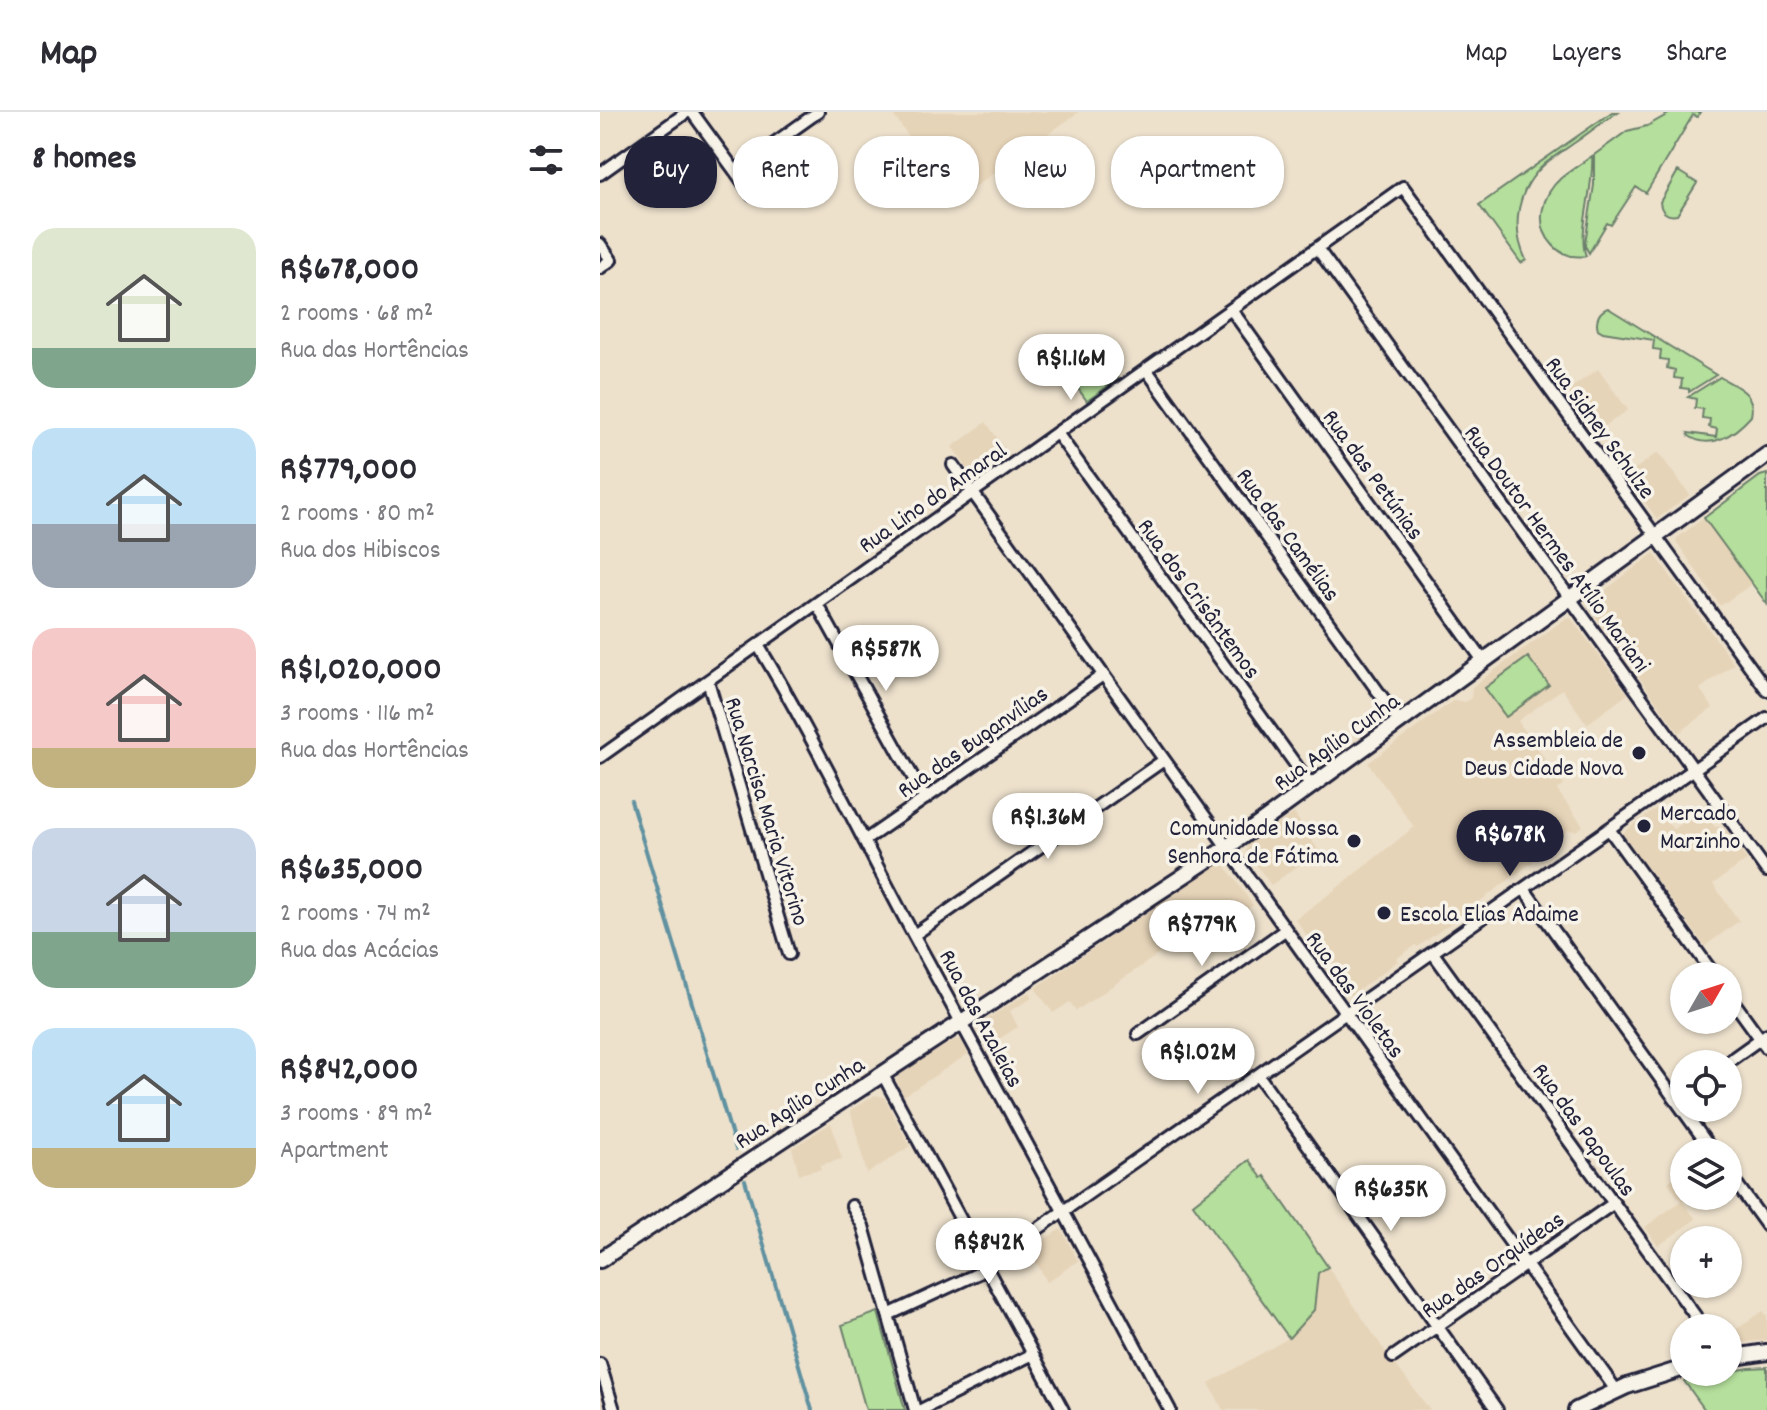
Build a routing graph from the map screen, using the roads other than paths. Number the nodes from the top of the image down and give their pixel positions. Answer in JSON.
{"nodes":[{"id":1,"x":689,"y":112,"type":"edge"},
{"id":2,"x":818,"y":112,"type":"edge"},
{"id":3,"x":784,"y":136,"type":"edge"},
{"id":4,"x":733,"y":168,"type":"edge"},
{"id":5,"x":600,"y":174,"type":"edge"},
{"id":6,"x":1403,"y":187,"type":"joint"},
{"id":7,"x":600,"y":244,"type":"edge"},
{"id":8,"x":1317,"y":248,"type":"junction"},
{"id":9,"x":600,"y":268,"type":"edge"},
{"id":10,"x":1231,"y":309,"type":"junction"},
{"id":11,"x":1146,"y":369,"type":"junction"},
{"id":12,"x":1057,"y":433,"type":"junction"},
{"id":13,"x":1767,"y":455,"type":"edge"},
{"id":14,"x":953,"y":465,"type":"dead end"},
{"id":15,"x":973,"y":493,"type":"junction"},
{"id":16,"x":1656,"y":537,"type":"junction"},
{"id":17,"x":1570,"y":599,"type":"junction"},
{"id":18,"x":817,"y":604,"type":"junction"},
{"id":19,"x":758,"y":645,"type":"junction"},
{"id":20,"x":1484,"y":662,"type":"junction"},
{"id":21,"x":1103,"y":675,"type":"junction"},
{"id":22,"x":708,"y":681,"type":"junction"},
{"id":23,"x":1767,"y":690,"type":"edge"},
{"id":24,"x":1767,"y":718,"type":"edge"},
{"id":25,"x":1400,"y":722,"type":"junction"},
{"id":26,"x":600,"y":757,"type":"edge"},
{"id":27,"x":1164,"y":760,"type":"junction"},
{"id":28,"x":1694,"y":770,"type":"junction"},
{"id":29,"x":1311,"y":786,"type":"junction"},
{"id":30,"x":925,"y":799,"type":"junction"},
{"id":31,"x":1609,"y":829,"type":"junction"},
{"id":32,"x":864,"y":841,"type":"junction"},
{"id":33,"x":1226,"y":848,"type":"junction"},
{"id":34,"x":1767,"y":871,"type":"edge"},
{"id":35,"x":1524,"y":889,"type":"junction"},
{"id":36,"x":1285,"y":930,"type":"junction"},
{"id":37,"x":914,"y":935,"type":"junction"},
{"id":38,"x":1433,"y":953,"type":"junction"},
{"id":39,"x":789,"y":954,"type":"dead end"},
{"id":40,"x":1705,"y":962,"type":"edge"},
{"id":41,"x":1742,"y":1011,"type":"edge"},
{"id":42,"x":1345,"y":1014,"type":"junction"},
{"id":43,"x":962,"y":1020,"type":"junction"},
{"id":44,"x":1138,"y":1034,"type":"dead end"},
{"id":45,"x":1765,"y":1040,"type":"edge"},
{"id":46,"x":1742,"y":1054,"type":"edge"},
{"id":47,"x":882,"y":1073,"type":"junction"},
{"id":48,"x":1258,"y":1075,"type":"junction"},
{"id":49,"x":1670,"y":1084,"type":"edge"},
{"id":50,"x":1742,"y":1191,"type":"edge"},
{"id":51,"x":1614,"y":1203,"type":"junction"},
{"id":52,"x":852,"y":1206,"type":"dead end"},
{"id":53,"x":1064,"y":1212,"type":"junction"},
{"id":54,"x":1767,"y":1226,"type":"edge"},
{"id":55,"x":600,"y":1260,"type":"edge"},
{"id":56,"x":1526,"y":1265,"type":"junction"},
{"id":57,"x":986,"y":1266,"type":"junction"},
{"id":58,"x":1694,"y":1314,"type":"edge"},
{"id":59,"x":888,"y":1315,"type":"junction"},
{"id":60,"x":1437,"y":1326,"type":"junction"},
{"id":61,"x":1767,"y":1352,"type":"edge"},
{"id":62,"x":1033,"y":1354,"type":"junction"},
{"id":63,"x":1742,"y":1356,"type":"edge"},
{"id":64,"x":1393,"y":1357,"type":"dead end"},
{"id":65,"x":600,"y":1364,"type":"edge"},
{"id":66,"x":1670,"y":1371,"type":"edge"},
{"id":67,"x":1616,"y":1390,"type":"junction"},
{"id":68,"x":614,"y":1410,"type":"edge"},
{"id":69,"x":915,"y":1410,"type":"edge"},
{"id":70,"x":921,"y":1410,"type":"edge"},
{"id":71,"x":1063,"y":1410,"type":"edge"},
{"id":72,"x":1170,"y":1410,"type":"edge"},
{"id":73,"x":1497,"y":1410,"type":"edge"},
{"id":74,"x":1576,"y":1410,"type":"edge"}],
"edges":[{"from":1,"to":4,"type":"street"},
{"from":1,"to":5,"type":"street"},
{"from":2,"to":3,"type":"street"},
{"from":6,"to":8,"type":"street","name":"Rua Lino do Amaral"},
{"from":6,"to":16,"type":"street","name":"Rua Sidney Schulze"},
{"from":7,"to":9,"type":"street"},
{"from":8,"to":10,"type":"street","name":"Rua Lino do Amaral"},
{"from":8,"to":17,"type":"street","name":"Rua Doutor Hermes Atílio Mariani"},
{"from":10,"to":11,"type":"street","name":"Rua Lino do Amaral"},
{"from":10,"to":20,"type":"street","name":"Rua das Petúnias"},
{"from":11,"to":12,"type":"street","name":"Rua Lino do Amaral"},
{"from":11,"to":25,"type":"street","name":"Rua das Camélias"},
{"from":12,"to":15,"type":"street","name":"Rua Lino do Amaral"},
{"from":12,"to":29,"type":"street","name":"Rua dos Crisântemos"},
{"from":13,"to":16,"type":"main road","name":"Rua Agílio Cunha"},
{"from":14,"to":15,"type":"street","name":"Rua das Violetas"},
{"from":15,"to":18,"type":"street","name":"Rua Lino do Amaral"},
{"from":15,"to":21,"type":"street","name":"Rua das Violetas"},
{"from":16,"to":17,"type":"main road","name":"Rua Agílio Cunha"},
{"from":16,"to":23,"type":"street","name":"Rua Sidney Schulze"},
{"from":17,"to":20,"type":"main road","name":"Rua Agílio Cunha"},
{"from":17,"to":28,"type":"street","name":"Rua Doutor Hermes Atílio Mariani"},
{"from":18,"to":19,"type":"street","name":"Rua Lino do Amaral"},
{"from":18,"to":30,"type":"street"},
{"from":19,"to":22,"type":"street","name":"Rua Lino do Amaral"},
{"from":19,"to":32,"type":"street","name":"Rua das Azaleias"},
{"from":20,"to":25,"type":"main road","name":"Rua Agílio Cunha"},
{"from":21,"to":27,"type":"street","name":"Rua das Violetas"},
{"from":21,"to":30,"type":"street","name":"Rua das Buganvílias"},
{"from":22,"to":26,"type":"street","name":"Rua Lino do Amaral"},
{"from":22,"to":39,"type":"street","name":"Rua Narcisa Maria Vitorino"},
{"from":24,"to":28,"type":"street"},
{"from":25,"to":29,"type":"main road","name":"Rua Agílio Cunha"},
{"from":27,"to":33,"type":"street","name":"Rua das Violetas"},
{"from":27,"to":37,"type":"street"},
{"from":28,"to":31,"type":"street"},
{"from":28,"to":34,"type":"street","name":"Rua Doutor Hermes Atílio Mariani"},
{"from":29,"to":33,"type":"main road","name":"Rua Agílio Cunha"},
{"from":30,"to":32,"type":"street","name":"Rua das Buganvílias"},
{"from":31,"to":35,"type":"street"},
{"from":31,"to":40,"type":"street"},
{"from":32,"to":37,"type":"street","name":"Rua das Azaleias"},
{"from":33,"to":36,"type":"street","name":"Rua das Violetas"},
{"from":33,"to":43,"type":"main road","name":"Rua Agílio Cunha"},
{"from":35,"to":38,"type":"street"},
{"from":35,"to":49,"type":"street"},
{"from":36,"to":42,"type":"street","name":"Rua das Violetas"},
{"from":36,"to":44,"type":"street"},
{"from":37,"to":43,"type":"street","name":"Rua das Azaleias"},
{"from":38,"to":42,"type":"street"},
{"from":38,"to":51,"type":"street","name":"Rua das Papoulas"},
{"from":41,"to":45,"type":"street"},
{"from":42,"to":48,"type":"street"},
{"from":42,"to":56,"type":"street","name":"Rua das Violetas"},
{"from":43,"to":47,"type":"main road","name":"Rua Agílio Cunha"},
{"from":43,"to":53,"type":"street","name":"Rua das Azaleias"},
{"from":45,"to":46,"type":"street"},
{"from":47,"to":55,"type":"main road","name":"Rua Agílio Cunha"},
{"from":47,"to":57,"type":"street"},
{"from":48,"to":53,"type":"street"},
{"from":48,"to":60,"type":"street"},
{"from":50,"to":54,"type":"street"},
{"from":51,"to":56,"type":"street","name":"Rua das Orquídeas"},
{"from":51,"to":58,"type":"street","name":"Rua das Papoulas"},
{"from":52,"to":59,"type":"street"},
{"from":53,"to":57,"type":"street"},
{"from":53,"to":72,"type":"street","name":"Rua das Azaleias"},
{"from":56,"to":60,"type":"street","name":"Rua das Orquídeas"},
{"from":56,"to":67,"type":"street","name":"Rua das Violetas"},
{"from":57,"to":59,"type":"street"},
{"from":57,"to":62,"type":"street"},
{"from":59,"to":69,"type":"street"},
{"from":60,"to":64,"type":"street","name":"Rua das Orquídeas"},
{"from":60,"to":73,"type":"street"},
{"from":61,"to":63,"type":"main road"},
{"from":62,"to":70,"type":"street"},
{"from":62,"to":71,"type":"street"},
{"from":65,"to":68,"type":"street"},
{"from":66,"to":67,"type":"main road"},
{"from":67,"to":74,"type":"main road"}]}
